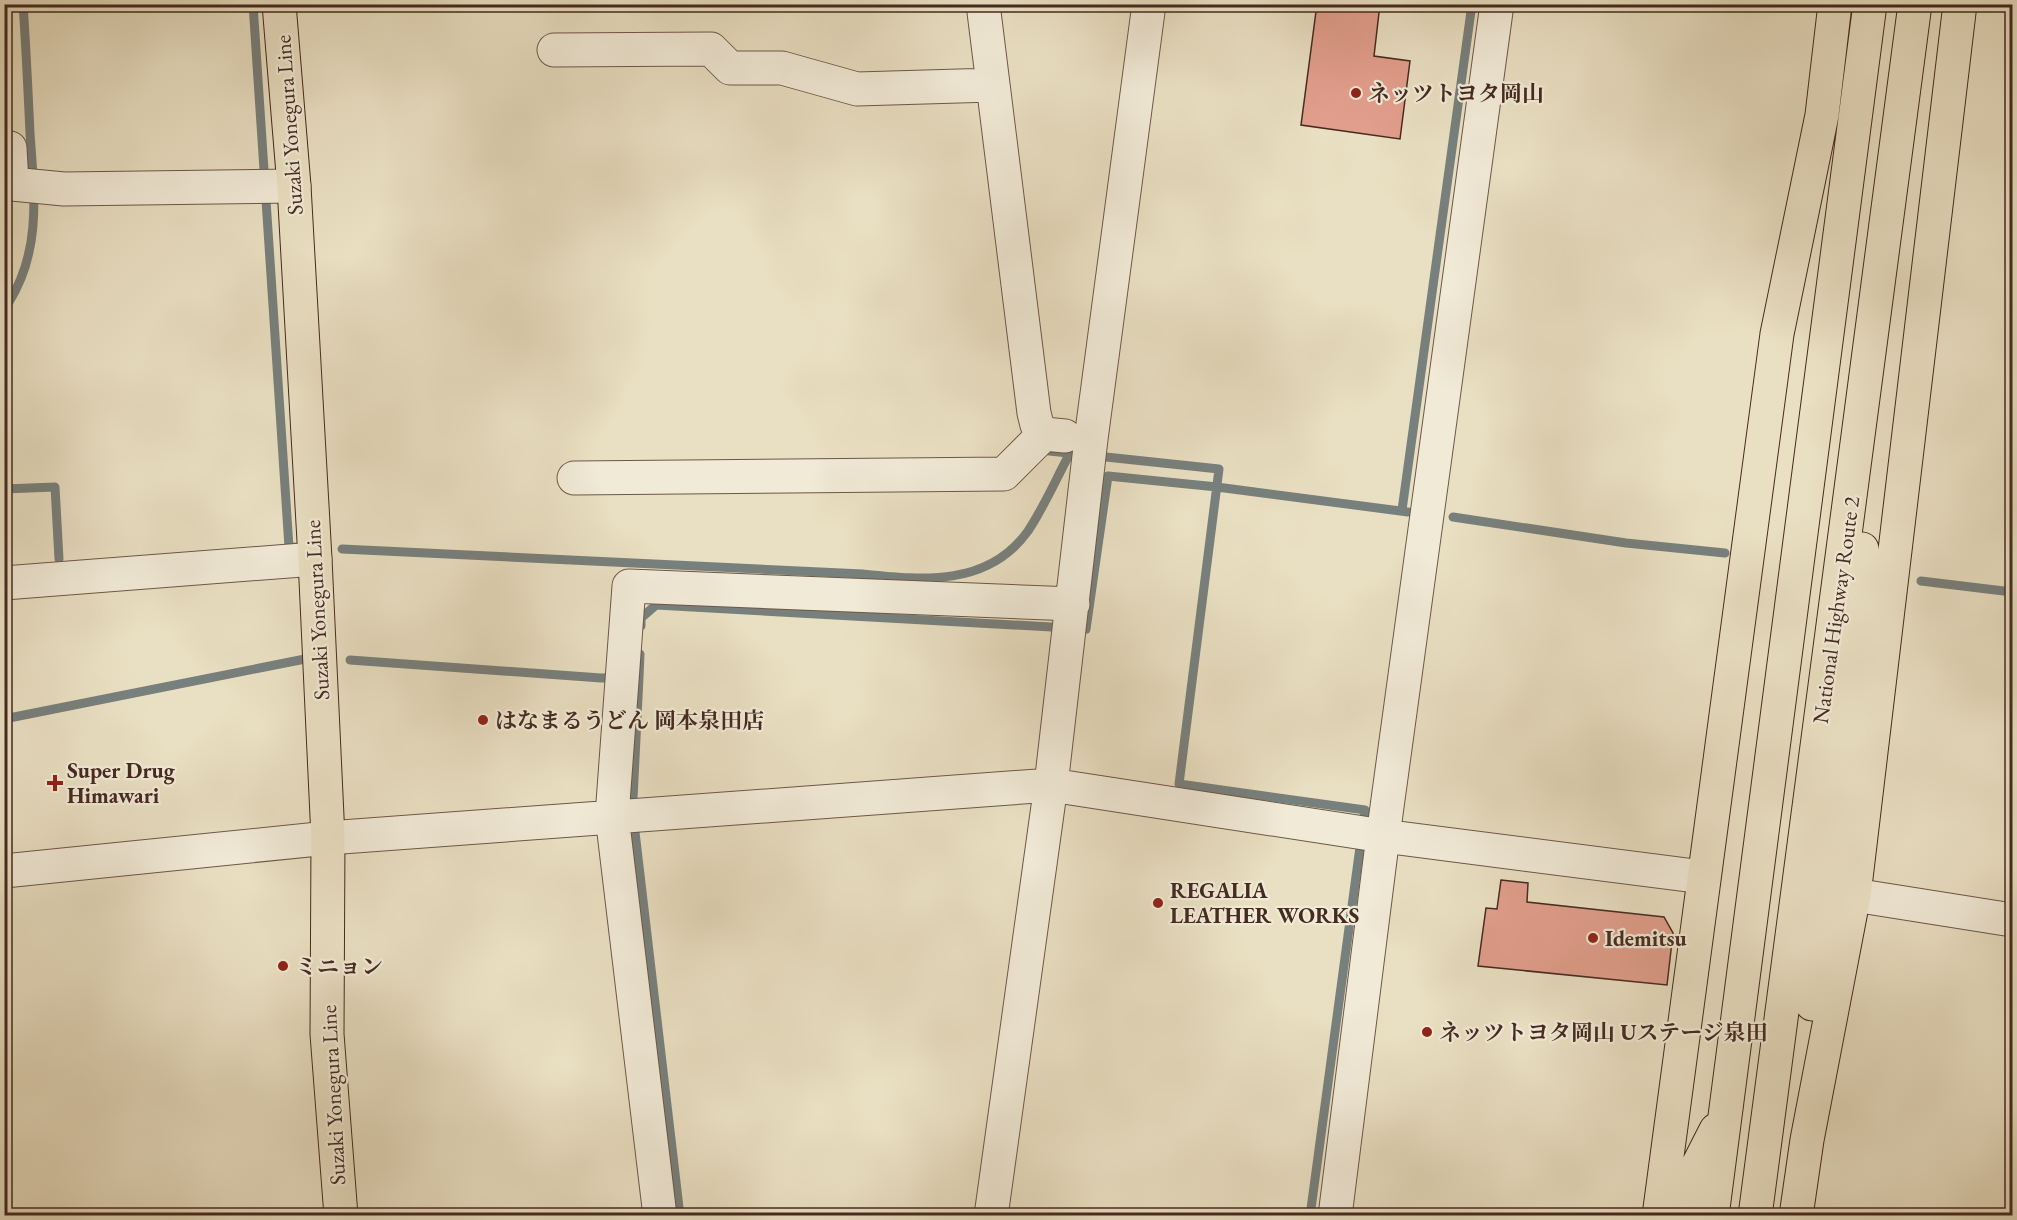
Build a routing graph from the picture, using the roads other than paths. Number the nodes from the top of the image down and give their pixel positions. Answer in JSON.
{"nodes":[{"id":1,"x":279,"y":4,"type":"edge"},
{"id":2,"x":983,"y":4,"type":"edge"},
{"id":3,"x":1149,"y":4,"type":"edge"},
{"id":4,"x":1497,"y":4,"type":"edge"},
{"id":5,"x":1835,"y":4,"type":"edge"},
{"id":6,"x":1870,"y":4,"type":"edge"},
{"id":7,"x":1915,"y":4,"type":"edge"},
{"id":8,"x":1960,"y":4,"type":"edge"},
{"id":9,"x":555,"y":50,"type":"dead end"},
{"id":10,"x":983,"y":86,"type":"junction"},
{"id":11,"x":4,"y":148,"type":"edge"},
{"id":12,"x":274,"y":186,"type":"junction"},
{"id":13,"x":1865,"y":397,"type":"junction"},
{"id":14,"x":1037,"y":443,"type":"junction"},
{"id":15,"x":1089,"y":451,"type":"junction"},
{"id":16,"x":574,"y":478,"type":"dead end"},
{"id":17,"x":315,"y":559,"type":"junction"},
{"id":18,"x":4,"y":583,"type":"edge"},
{"id":19,"x":1071,"y":621,"type":"junction"},
{"id":20,"x":1051,"y":785,"type":"junction"},
{"id":21,"x":612,"y":816,"type":"junction"},
{"id":22,"x":1383,"y":836,"type":"junction"},
{"id":23,"x":328,"y":838,"type":"junction"},
{"id":24,"x":4,"y":871,"type":"edge"},
{"id":25,"x":1702,"y":877,"type":"junction"},
{"id":26,"x":1854,"y":895,"type":"junction"},
{"id":27,"x":2013,"y":920,"type":"edge"},
{"id":28,"x":1728,"y":1108,"type":"junction"},
{"id":29,"x":1807,"y":1140,"type":"junction"},
{"id":30,"x":340,"y":1215,"type":"edge"},
{"id":31,"x":660,"y":1215,"type":"edge"},
{"id":32,"x":991,"y":1215,"type":"edge"},
{"id":33,"x":1335,"y":1215,"type":"edge"},
{"id":34,"x":1659,"y":1215,"type":"edge"},
{"id":35,"x":1687,"y":1215,"type":"edge"},
{"id":36,"x":1712,"y":1215,"type":"edge"},
{"id":37,"x":1755,"y":1215,"type":"edge"},
{"id":38,"x":1797,"y":1215,"type":"edge"}],
"edges":[{"from":1,"to":12,"type":"main road","name":"Suzaki Yonegura Line"},
{"from":2,"to":10,"type":"street"},
{"from":3,"to":15,"type":"street"},
{"from":4,"to":22,"type":"street"},
{"from":5,"to":25,"type":"main road"},
{"from":6,"to":28,"type":"main road","name":"National Highway Route 2"},
{"from":7,"to":13,"type":"main road","name":"National Highway Route 2"},
{"from":8,"to":26,"type":"main road"},
{"from":9,"to":10,"type":"street"},
{"from":10,"to":14,"type":"street"},
{"from":11,"to":12,"type":"street"},
{"from":12,"to":17,"type":"main road","name":"Suzaki Yonegura Line"},
{"from":13,"to":29,"type":"main road"},
{"from":13,"to":37,"type":"main road","name":"National Highway Route 2"},
{"from":14,"to":15,"type":"street"},
{"from":14,"to":16,"type":"street"},
{"from":15,"to":19,"type":"street"},
{"from":17,"to":18,"type":"street"},
{"from":17,"to":23,"type":"main road","name":"Suzaki Yonegura Line"},
{"from":19,"to":20,"type":"street"},
{"from":19,"to":21,"type":"street"},
{"from":20,"to":21,"type":"street"},
{"from":20,"to":22,"type":"street"},
{"from":20,"to":32,"type":"street"},
{"from":21,"to":23,"type":"street"},
{"from":21,"to":31,"type":"street"},
{"from":22,"to":25,"type":"street"},
{"from":22,"to":33,"type":"street"},
{"from":23,"to":24,"type":"street"},
{"from":23,"to":30,"type":"main road","name":"Suzaki Yonegura Line"},
{"from":25,"to":34,"type":"main road"},
{"from":26,"to":27,"type":"street"},
{"from":26,"to":29,"type":"main road"},
{"from":28,"to":35,"type":"main road"},
{"from":28,"to":36,"type":"main road","name":"National Highway Route 2"},
{"from":29,"to":38,"type":"main road"}]}
